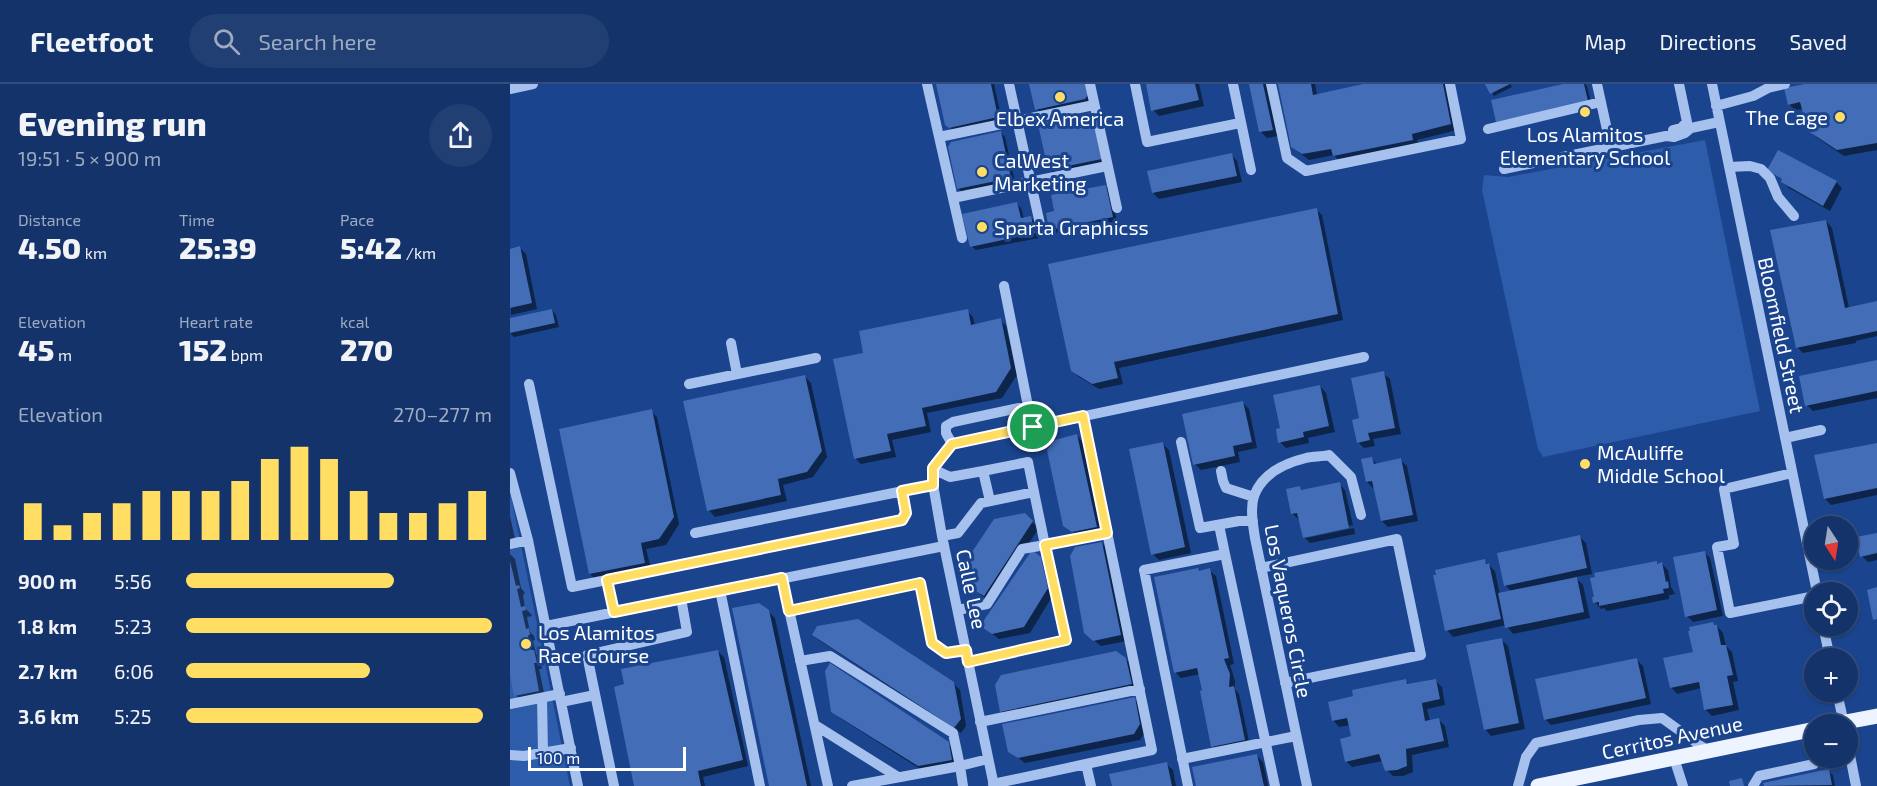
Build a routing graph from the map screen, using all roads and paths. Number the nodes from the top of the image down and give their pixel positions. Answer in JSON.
{"nodes":[{"id":1,"x":533,"y":84,"type":"edge"},
{"id":2,"x":927,"y":84,"type":"edge"},
{"id":3,"x":1010,"y":84,"type":"edge"},
{"id":4,"x":1090,"y":84,"type":"edge"},
{"id":5,"x":1135,"y":84,"type":"edge"},
{"id":6,"x":1233,"y":84,"type":"edge"},
{"id":7,"x":1272,"y":84,"type":"edge"},
{"id":8,"x":1450,"y":84,"type":"edge"},
{"id":9,"x":1597,"y":84,"type":"edge"},
{"id":10,"x":1679,"y":84,"type":"edge"},
{"id":11,"x":1712,"y":84,"type":"edge"},
{"id":12,"x":1785,"y":84,"type":"edge"},
{"id":13,"x":510,"y":89,"type":"edge"},
{"id":14,"x":1601,"y":102,"type":"junction"},
{"id":15,"x":1094,"y":105,"type":"junction"},
{"id":16,"x":1716,"y":106,"type":"junction"},
{"id":17,"x":1018,"y":121,"type":"junction"},
{"id":18,"x":1719,"y":122,"type":"junction"},
{"id":19,"x":1240,"y":123,"type":"junction"},
{"id":20,"x":1488,"y":129,"type":"dead end"},
{"id":21,"x":1666,"y":136,"type":"junction"},
{"id":22,"x":939,"y":138,"type":"junction"},
{"id":23,"x":1611,"y":148,"type":"junction"},
{"id":24,"x":1107,"y":166,"type":"junction"},
{"id":25,"x":1729,"y":167,"type":"junction"},
{"id":26,"x":1504,"y":169,"type":"dead end"},
{"id":27,"x":1251,"y":170,"type":"dead end"},
{"id":28,"x":1031,"y":182,"type":"junction"},
{"id":29,"x":953,"y":198,"type":"junction"},
{"id":30,"x":1117,"y":208,"type":"dead end"},
{"id":31,"x":1794,"y":216,"type":"dead end"},
{"id":32,"x":1040,"y":224,"type":"dead end"},
{"id":33,"x":962,"y":238,"type":"dead end"},
{"id":34,"x":1004,"y":286,"type":"dead end"},
{"id":35,"x":731,"y":344,"type":"dead end"},
{"id":36,"x":1364,"y":357,"type":"dead end"},
{"id":37,"x":816,"y":358,"type":"dead end"},
{"id":38,"x":737,"y":374,"type":"junction"},
{"id":39,"x":529,"y":384,"type":"dead end"},
{"id":40,"x":689,"y":384,"type":"dead end"},
{"id":41,"x":1028,"y":406,"type":"junction"},
{"id":42,"x":1083,"y":416,"type":"junction"},
{"id":43,"x":1033,"y":427,"type":"junction"},
{"id":44,"x":1821,"y":430,"type":"dead end"},
{"id":45,"x":1785,"y":438,"type":"junction"},
{"id":46,"x":1182,"y":442,"type":"dead end"},
{"id":47,"x":952,"y":444,"type":"junction"},
{"id":48,"x":933,"y":468,"type":"junction"},
{"id":49,"x":983,"y":471,"type":"junction"},
{"id":50,"x":1221,"y":471,"type":"dead end"},
{"id":51,"x":510,"y":474,"type":"edge"},
{"id":52,"x":1792,"y":474,"type":"junction"},
{"id":53,"x":933,"y":485,"type":"junction"},
{"id":54,"x":902,"y":491,"type":"junction"},
{"id":55,"x":1034,"y":492,"type":"junction"},
{"id":56,"x":1254,"y":497,"type":"junction"},
{"id":57,"x":990,"y":501,"type":"junction"},
{"id":58,"x":1360,"y":514,"type":"dead end"},
{"id":59,"x":1253,"y":521,"type":"junction"},
{"id":60,"x":1219,"y":525,"type":"junction"},
{"id":61,"x":694,"y":533,"type":"dead end"},
{"id":62,"x":1107,"y":533,"type":"junction"},
{"id":63,"x":528,"y":540,"type":"junction"},
{"id":64,"x":943,"y":541,"type":"junction"},
{"id":65,"x":510,"y":544,"type":"edge"},
{"id":66,"x":1045,"y":545,"type":"junction"},
{"id":67,"x":1225,"y":554,"type":"junction"},
{"id":68,"x":1261,"y":568,"type":"junction"},
{"id":69,"x":782,"y":578,"type":"junction"},
{"id":70,"x":607,"y":580,"type":"junction"},
{"id":71,"x":1814,"y":582,"type":"edge"},
{"id":72,"x":720,"y":590,"type":"junction"},
{"id":73,"x":1804,"y":597,"type":"edge"},
{"id":74,"x":681,"y":598,"type":"junction"},
{"id":75,"x":958,"y":610,"type":"junction"},
{"id":76,"x":789,"y":611,"type":"junction"},
{"id":77,"x":614,"y":612,"type":"junction"},
{"id":78,"x":546,"y":627,"type":"junction"},
{"id":79,"x":966,"y":650,"type":"junction"},
{"id":80,"x":800,"y":661,"type":"junction"},
{"id":81,"x":968,"y":662,"type":"junction"},
{"id":82,"x":1285,"y":683,"type":"junction"},
{"id":83,"x":1140,"y":689,"type":"junction"},
{"id":84,"x":595,"y":695,"type":"junction"},
{"id":85,"x":542,"y":698,"type":"junction"},
{"id":86,"x":561,"y":698,"type":"junction"},
{"id":87,"x":510,"y":704,"type":"edge"},
{"id":88,"x":1877,"y":716,"type":"edge"},
{"id":89,"x":1858,"y":720,"type":"edge"},
{"id":90,"x":981,"y":722,"type":"junction"},
{"id":91,"x":815,"y":725,"type":"junction"},
{"id":92,"x":1804,"y":731,"type":"edge"},
{"id":93,"x":1296,"y":736,"type":"junction"},
{"id":94,"x":1266,"y":743,"type":"junction"},
{"id":95,"x":571,"y":748,"type":"junction"},
{"id":96,"x":1708,"y":751,"type":"junction"},
{"id":97,"x":543,"y":753,"type":"junction"},
{"id":98,"x":510,"y":755,"type":"edge"},
{"id":99,"x":1674,"y":758,"type":"junction"},
{"id":100,"x":988,"y":759,"type":"junction"},
{"id":101,"x":1182,"y":759,"type":"junction"},
{"id":102,"x":1086,"y":764,"type":"junction"},
{"id":103,"x":960,"y":766,"type":"junction"},
{"id":104,"x":1804,"y":766,"type":"edge"},
{"id":105,"x":1852,"y":768,"type":"edge"},
{"id":106,"x":906,"y":780,"type":"edge"},
{"id":107,"x":1029,"y":782,"type":"edge"},
{"id":108,"x":993,"y":785,"type":"edge"},
{"id":109,"x":578,"y":786,"type":"edge"},
{"id":110,"x":614,"y":786,"type":"edge"},
{"id":111,"x":760,"y":786,"type":"edge"},
{"id":112,"x":828,"y":786,"type":"edge"},
{"id":113,"x":852,"y":786,"type":"edge"},
{"id":114,"x":963,"y":786,"type":"edge"},
{"id":115,"x":1091,"y":786,"type":"edge"},
{"id":116,"x":1188,"y":786,"type":"edge"},
{"id":117,"x":1275,"y":786,"type":"edge"},
{"id":118,"x":1306,"y":786,"type":"edge"},
{"id":119,"x":1518,"y":786,"type":"edge"},
{"id":120,"x":1542,"y":786,"type":"edge"},
{"id":121,"x":1683,"y":786,"type":"edge"},
{"id":122,"x":1753,"y":786,"type":"edge"},
{"id":123,"x":1856,"y":786,"type":"edge"}],
"edges":[{"from":1,"to":13,"type":"street"},
{"from":2,"to":22,"type":"street"},
{"from":3,"to":17,"type":"street"},
{"from":4,"to":15,"type":"street"},
{"from":5,"to":19,"type":"street"},
{"from":6,"to":19,"type":"street"},
{"from":7,"to":8,"type":"street"},
{"from":9,"to":14,"type":"street"},
{"from":10,"to":21,"type":"street"},
{"from":11,"to":16,"type":"street","name":"Bloomfield Street"},
{"from":12,"to":16,"type":"street"},
{"from":14,"to":20,"type":"street"},
{"from":14,"to":23,"type":"street"},
{"from":15,"to":17,"type":"street"},
{"from":15,"to":24,"type":"street"},
{"from":16,"to":18,"type":"street","name":"Bloomfield Street"},
{"from":17,"to":22,"type":"street"},
{"from":17,"to":28,"type":"street"},
{"from":18,"to":21,"type":"street"},
{"from":18,"to":25,"type":"street","name":"Bloomfield Street"},
{"from":19,"to":27,"type":"street"},
{"from":21,"to":23,"type":"street"},
{"from":22,"to":29,"type":"street"},
{"from":23,"to":26,"type":"street"},
{"from":24,"to":28,"type":"street"},
{"from":24,"to":30,"type":"street"},
{"from":25,"to":31,"type":"street"},
{"from":25,"to":45,"type":"street","name":"Bloomfield Street"},
{"from":28,"to":29,"type":"street"},
{"from":28,"to":32,"type":"street"},
{"from":29,"to":33,"type":"street"},
{"from":34,"to":41,"type":"street"},
{"from":35,"to":38,"type":"street"},
{"from":36,"to":42,"type":"street"},
{"from":37,"to":38,"type":"street"},
{"from":38,"to":40,"type":"street"},
{"from":39,"to":70,"type":"street"},
{"from":41,"to":43,"type":"street"},
{"from":41,"to":47,"type":"street"},
{"from":42,"to":43,"type":"street"},
{"from":42,"to":62,"type":"street"},
{"from":43,"to":47,"type":"street"},
{"from":44,"to":45,"type":"street"},
{"from":45,"to":52,"type":"street","name":"Bloomfield Street"},
{"from":46,"to":60,"type":"street"},
{"from":47,"to":48,"type":"street"},
{"from":48,"to":49,"type":"street"},
{"from":48,"to":53,"type":"street","name":"Calle Lee"},
{"from":49,"to":55,"type":"street"},
{"from":49,"to":57,"type":"street"},
{"from":50,"to":56,"type":"street"},
{"from":51,"to":63,"type":"street"},
{"from":52,"to":71,"type":"street","name":"Bloomfield Street"},
{"from":52,"to":73,"type":"street"},
{"from":53,"to":54,"type":"street"},
{"from":53,"to":64,"type":"street","name":"Calle Lee"},
{"from":54,"to":61,"type":"street"},
{"from":54,"to":70,"type":"street"},
{"from":55,"to":57,"type":"street"},
{"from":55,"to":66,"type":"street"},
{"from":56,"to":58,"type":"street"},
{"from":56,"to":59,"type":"street","name":"Los Vaqueros Circle"},
{"from":57,"to":64,"type":"street"},
{"from":59,"to":60,"type":"street"},
{"from":59,"to":68,"type":"street","name":"Los Vaqueros Circle"},
{"from":60,"to":67,"type":"street"},
{"from":62,"to":66,"type":"street"},
{"from":62,"to":83,"type":"street"},
{"from":63,"to":65,"type":"street"},
{"from":63,"to":78,"type":"street"},
{"from":64,"to":69,"type":"street"},
{"from":64,"to":75,"type":"street","name":"Calle Lee"},
{"from":66,"to":75,"type":"street"},
{"from":66,"to":81,"type":"street"},
{"from":67,"to":94,"type":"street"},
{"from":67,"to":101,"type":"street"},
{"from":68,"to":82,"type":"street","name":"Los Vaqueros Circle"},
{"from":68,"to":82,"type":"street"},
{"from":69,"to":72,"type":"street"},
{"from":69,"to":76,"type":"street"},
{"from":70,"to":77,"type":"street"},
{"from":72,"to":74,"type":"street"},
{"from":72,"to":111,"type":"street"},
{"from":74,"to":77,"type":"street"},
{"from":74,"to":84,"type":"street"},
{"from":75,"to":79,"type":"street","name":"Calle Lee"},
{"from":76,"to":79,"type":"street"},
{"from":76,"to":80,"type":"street"},
{"from":77,"to":78,"type":"street"},
{"from":78,"to":86,"type":"street"},
{"from":79,"to":81,"type":"street","name":"Calle Lee"},
{"from":80,"to":91,"type":"street"},
{"from":80,"to":103,"type":"street"},
{"from":81,"to":90,"type":"street","name":"Calle Lee"},
{"from":82,"to":93,"type":"street","name":"Los Vaqueros Circle"},
{"from":83,"to":90,"type":"street"},
{"from":83,"to":102,"type":"street"},
{"from":84,"to":86,"type":"street"},
{"from":84,"to":110,"type":"street"},
{"from":85,"to":86,"type":"street"},
{"from":85,"to":87,"type":"street"},
{"from":85,"to":97,"type":"street"},
{"from":86,"to":95,"type":"street"},
{"from":88,"to":89,"type":"main road"},
{"from":90,"to":100,"type":"street","name":"Calle Lee"},
{"from":91,"to":106,"type":"street"},
{"from":91,"to":112,"type":"street"},
{"from":92,"to":96,"type":"main road","name":"Cerritos Avenue"},
{"from":93,"to":94,"type":"street"},
{"from":93,"to":118,"type":"street","name":"Los Vaqueros Circle"},
{"from":94,"to":101,"type":"street"},
{"from":94,"to":117,"type":"street"},
{"from":95,"to":97,"type":"street"},
{"from":95,"to":109,"type":"street"},
{"from":96,"to":99,"type":"main road","name":"Cerritos Avenue"},
{"from":96,"to":119,"type":"street"},
{"from":97,"to":98,"type":"street"},
{"from":99,"to":120,"type":"main road","name":"Cerritos Avenue"},
{"from":99,"to":121,"type":"street"},
{"from":100,"to":103,"type":"street"},
{"from":100,"to":108,"type":"street","name":"Calle Lee"},
{"from":101,"to":116,"type":"street"},
{"from":102,"to":107,"type":"street"},
{"from":102,"to":115,"type":"street"},
{"from":103,"to":106,"type":"street"},
{"from":103,"to":114,"type":"street"},
{"from":104,"to":122,"type":"street"},
{"from":105,"to":123,"type":"street"},
{"from":106,"to":113,"type":"street"},
{"from":107,"to":108,"type":"street"}]}
